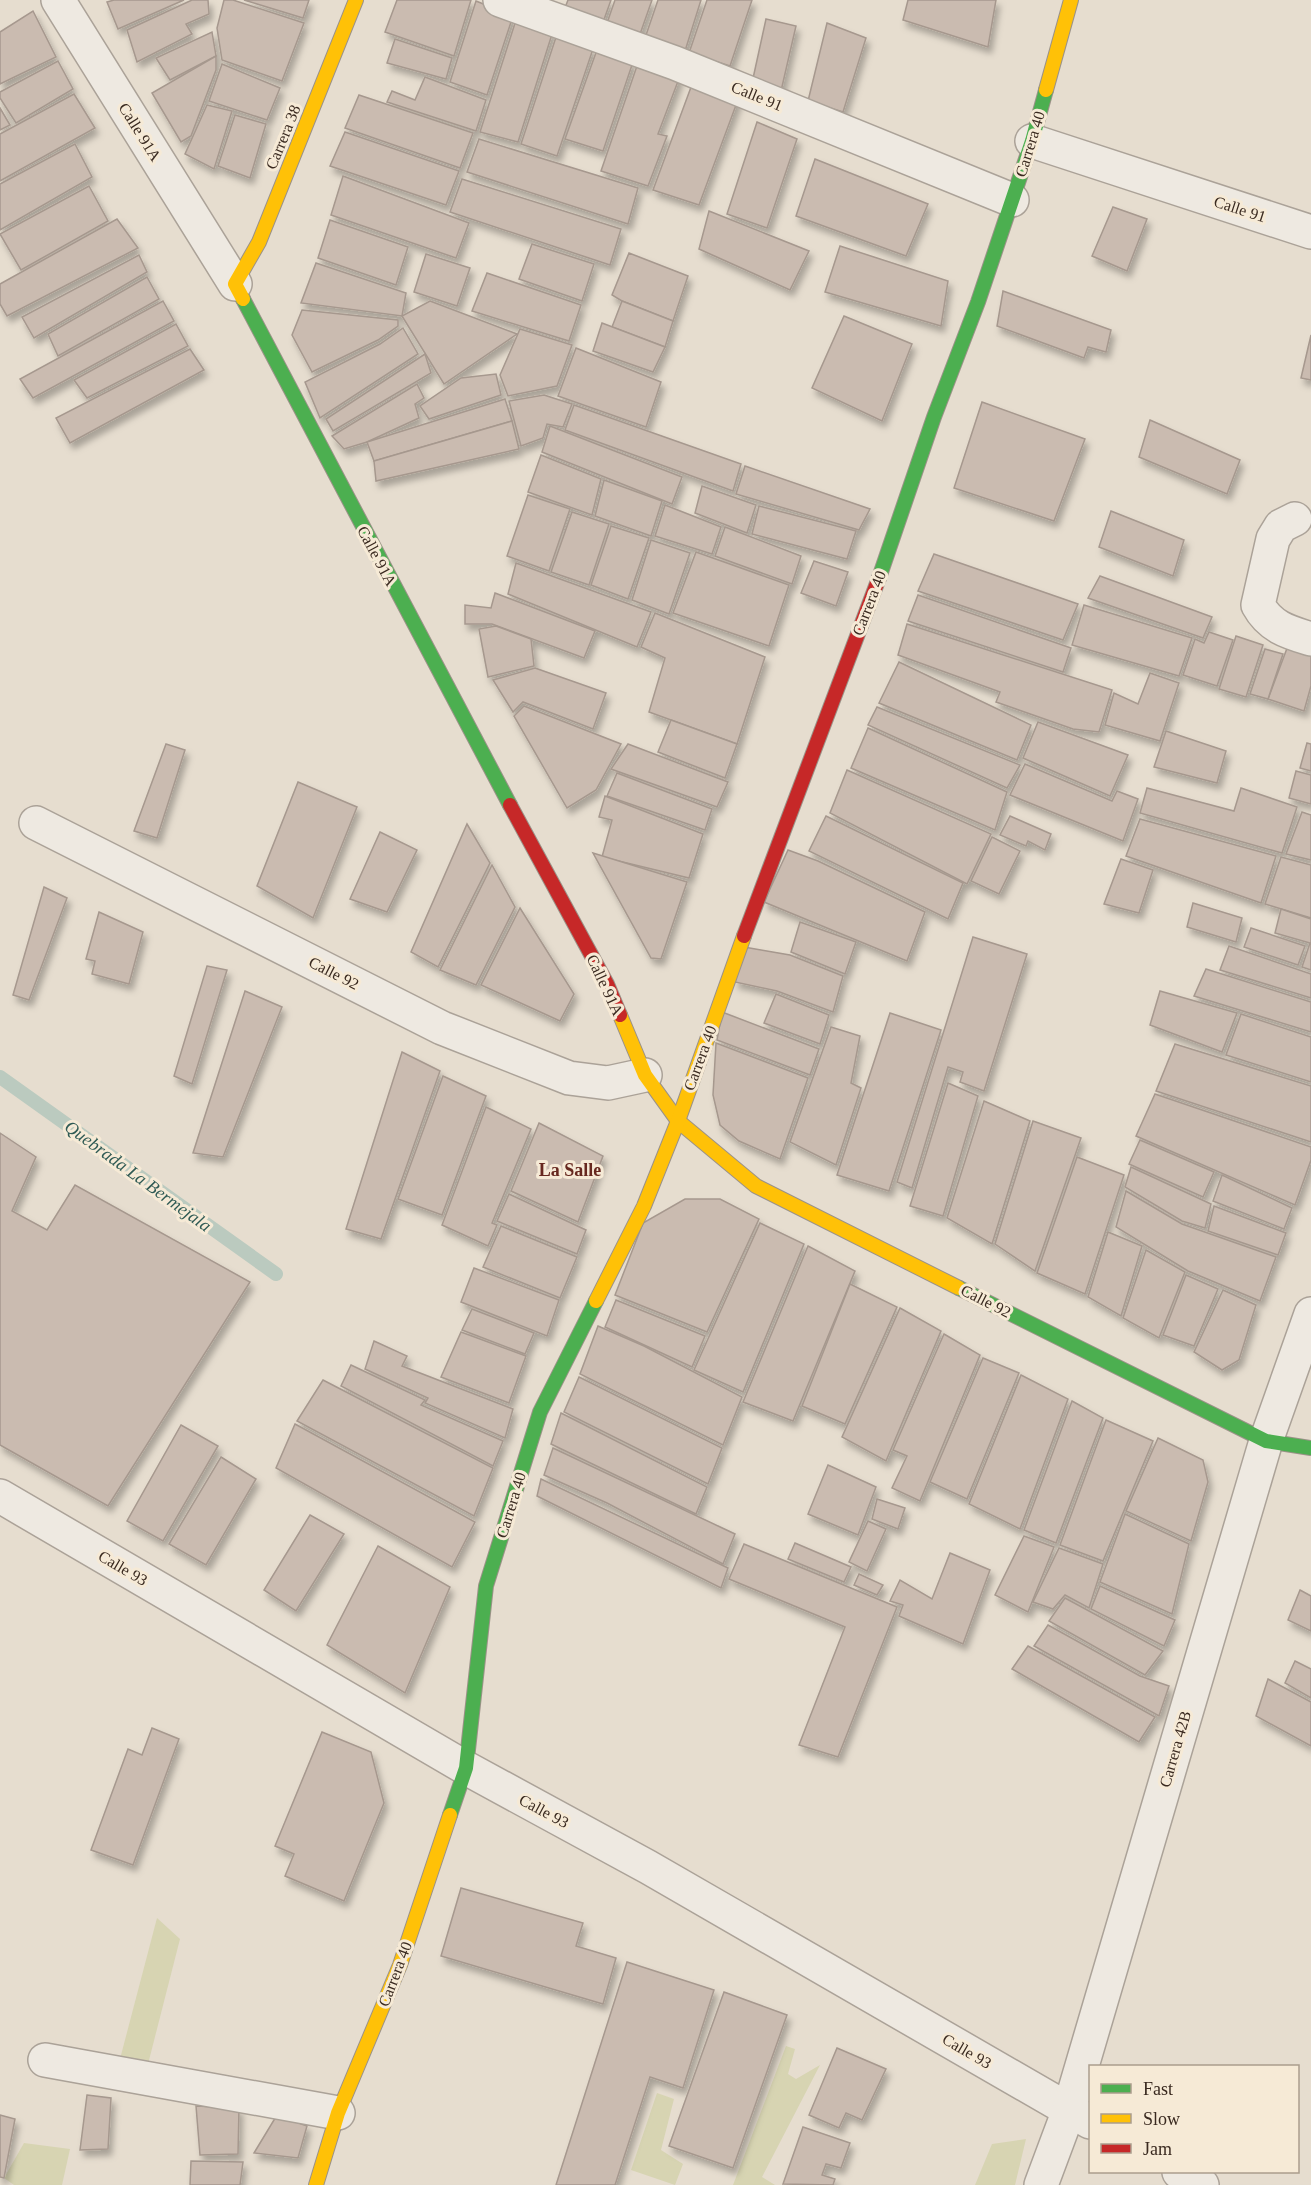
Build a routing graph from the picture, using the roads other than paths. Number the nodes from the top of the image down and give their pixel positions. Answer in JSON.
{"nodes":[{"id":1,"x":58,"y":0,"type":"edge"},
{"id":2,"x":356,"y":0,"type":"edge"},
{"id":3,"x":500,"y":0,"type":"edge"},
{"id":4,"x":1071,"y":0,"type":"edge"},
{"id":5,"x":1032,"y":141,"type":"junction"},
{"id":6,"x":1012,"y":200,"type":"junction"},
{"id":7,"x":1311,"y":232,"type":"edge"},
{"id":8,"x":235,"y":284,"type":"junction"},
{"id":9,"x":1295,"y":519,"type":"dead end"},
{"id":10,"x":1311,"y":639,"type":"edge"},
{"id":11,"x":36,"y":823,"type":"dead end"},
{"id":12,"x":645,"y":1075,"type":"junction"},
{"id":13,"x":678,"y":1121,"type":"junction"},
{"id":14,"x":1311,"y":1314,"type":"edge"},
{"id":15,"x":1266,"y":1442,"type":"junction"},
{"id":16,"x":1311,"y":1448,"type":"edge"},
{"id":17,"x":0,"y":1496,"type":"edge"},
{"id":18,"x":466,"y":1768,"type":"junction"},
{"id":19,"x":45,"y":2060,"type":"dead end"},
{"id":20,"x":1094,"y":2065,"type":"edge"},
{"id":21,"x":1089,"y":2083,"type":"edge"},
{"id":22,"x":338,"y":2113,"type":"junction"},
{"id":23,"x":1080,"y":2116,"type":"edge"},
{"id":24,"x":1181,"y":2173,"type":"edge"},
{"id":25,"x":316,"y":2185,"type":"edge"},
{"id":26,"x":1041,"y":2185,"type":"edge"},
{"id":27,"x":1202,"y":2185,"type":"edge"}],
"edges":[{"from":1,"to":8,"type":"street","name":"Calle 91A"},
{"from":2,"to":8,"type":"street","name":"Carrera 38"},
{"from":3,"to":6,"type":"street","name":"Calle 91"},
{"from":4,"to":5,"type":"street","name":"Carrera 40"},
{"from":5,"to":6,"type":"street","name":"Carrera 40"},
{"from":5,"to":7,"type":"street","name":"Calle 91"},
{"from":6,"to":13,"type":"street","name":"Carrera 40"},
{"from":8,"to":12,"type":"street","name":"Calle 91A"},
{"from":9,"to":10,"type":"street"},
{"from":11,"to":12,"type":"street","name":"Calle 92"},
{"from":12,"to":13,"type":"street","name":"Calle 91A"},
{"from":13,"to":15,"type":"street","name":"Calle 92"},
{"from":13,"to":18,"type":"street","name":"Carrera 40"},
{"from":14,"to":15,"type":"street","name":"Carrera 42B"},
{"from":15,"to":16,"type":"street","name":"Calle 92"},
{"from":15,"to":20,"type":"street","name":"Carrera 42B"},
{"from":17,"to":18,"type":"street","name":"Calle 93"},
{"from":18,"to":22,"type":"street","name":"Carrera 40"},
{"from":18,"to":23,"type":"street","name":"Calle 93"},
{"from":19,"to":22,"type":"street"},
{"from":21,"to":23,"type":"street","name":"Carrera 42B"},
{"from":22,"to":25,"type":"street","name":"Carrera 40"},
{"from":23,"to":26,"type":"street","name":"Carrera 42B"},
{"from":24,"to":27,"type":"street"}]}
